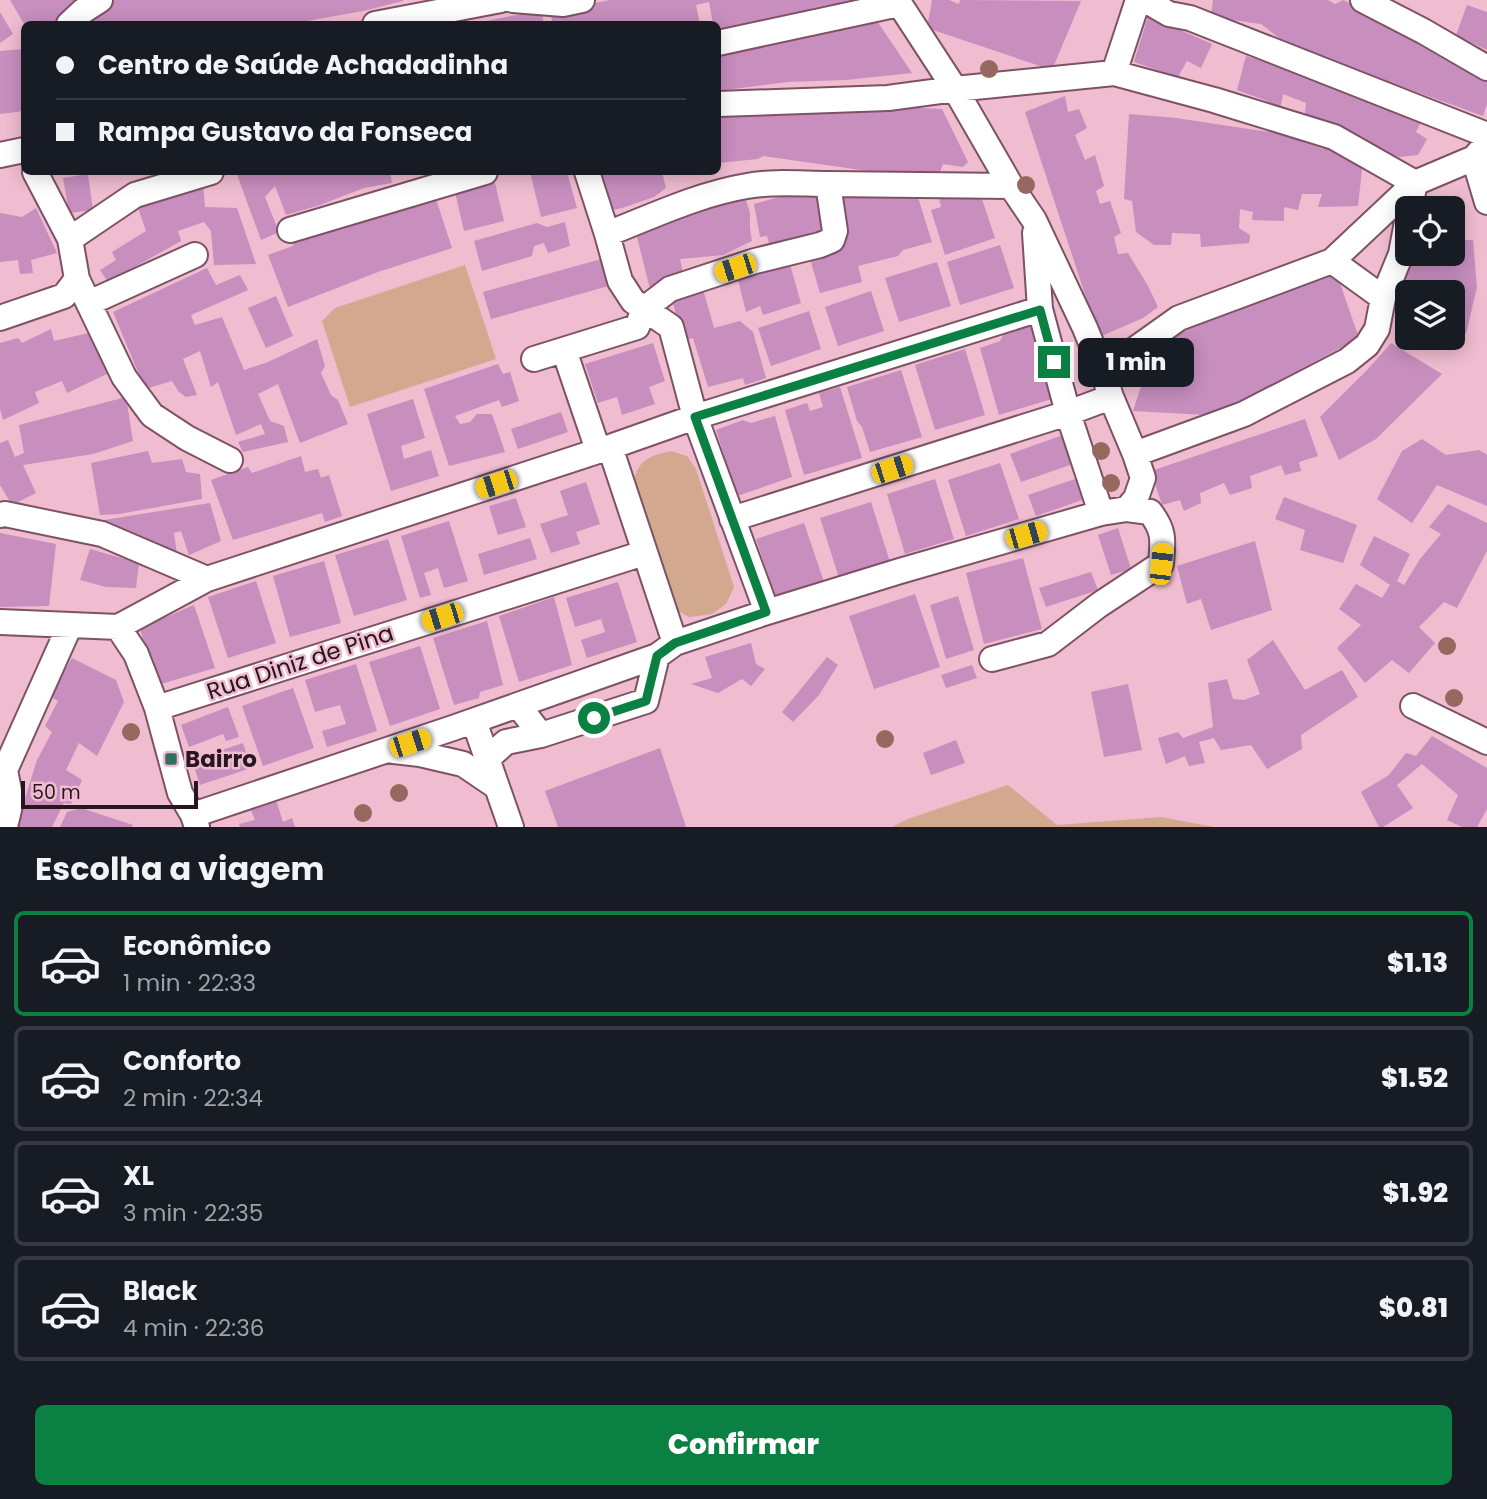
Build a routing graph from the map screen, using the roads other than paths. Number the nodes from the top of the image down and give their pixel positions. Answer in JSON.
{"nodes":[{"id":1,"x":100,"y":0,"type":"edge"},
{"id":2,"x":501,"y":0,"type":"edge"},
{"id":3,"x":513,"y":0,"type":"edge"},
{"id":4,"x":582,"y":0,"type":"edge"},
{"id":5,"x":1138,"y":0,"type":"edge"},
{"id":6,"x":1145,"y":0,"type":"edge"},
{"id":7,"x":1363,"y":0,"type":"edge"},
{"id":8,"x":898,"y":2,"type":"edge"},
{"id":9,"x":1191,"y":9,"type":"edge"},
{"id":10,"x":72,"y":21,"type":"edge"},
{"id":11,"x":391,"y":21,"type":"edge"},
{"id":12,"x":721,"y":42,"type":"edge"},
{"id":13,"x":1487,"y":68,"type":"edge"},
{"id":14,"x":1114,"y":73,"type":"junction"},
{"id":15,"x":955,"y":89,"type":"junction"},
{"id":16,"x":721,"y":104,"type":"edge"},
{"id":17,"x":1487,"y":135,"type":"edge"},
{"id":18,"x":1481,"y":150,"type":"edge"},
{"id":19,"x":32,"y":175,"type":"edge"},
{"id":20,"x":201,"y":175,"type":"edge"},
{"id":21,"x":475,"y":175,"type":"edge"},
{"id":22,"x":588,"y":175,"type":"edge"},
{"id":23,"x":1415,"y":183,"type":"junction"},
{"id":24,"x":828,"y":184,"type":"junction"},
{"id":25,"x":1011,"y":186,"type":"junction"},
{"id":26,"x":1412,"y":196,"type":"edge"},
{"id":27,"x":1487,"y":202,"type":"edge"},
{"id":28,"x":1034,"y":220,"type":"junction"},
{"id":29,"x":290,"y":230,"type":"dead end"},
{"id":30,"x":607,"y":234,"type":"junction"},
{"id":31,"x":71,"y":239,"type":"junction"},
{"id":32,"x":195,"y":255,"type":"dead end"},
{"id":33,"x":1332,"y":261,"type":"junction"},
{"id":34,"x":1396,"y":266,"type":"edge"},
{"id":35,"x":78,"y":279,"type":"junction"},
{"id":36,"x":1382,"y":298,"type":"junction"},
{"id":37,"x":89,"y":303,"type":"junction"},
{"id":38,"x":644,"y":309,"type":"junction"},
{"id":39,"x":1040,"y":310,"type":"junction"},
{"id":40,"x":0,"y":318,"type":"edge"},
{"id":41,"x":564,"y":350,"type":"junction"},
{"id":42,"x":534,"y":359,"type":"dead end"},
{"id":43,"x":1103,"y":372,"type":"junction"},
{"id":44,"x":1111,"y":397,"type":"junction"},
{"id":45,"x":1068,"y":414,"type":"junction"},
{"id":46,"x":695,"y":417,"type":"junction"},
{"id":47,"x":604,"y":449,"type":"junction"},
{"id":48,"x":1135,"y":454,"type":"junction"},
{"id":49,"x":230,"y":460,"type":"dead end"},
{"id":50,"x":1127,"y":509,"type":"junction"},
{"id":51,"x":1101,"y":513,"type":"junction"},
{"id":52,"x":0,"y":515,"type":"edge"},
{"id":53,"x":733,"y":519,"type":"junction"},
{"id":54,"x":644,"y":553,"type":"junction"},
{"id":55,"x":207,"y":579,"type":"junction"},
{"id":56,"x":766,"y":612,"type":"junction"},
{"id":57,"x":0,"y":622,"type":"edge"},
{"id":58,"x":70,"y":625,"type":"junction"},
{"id":59,"x":118,"y":626,"type":"junction"},
{"id":60,"x":666,"y":650,"type":"junction"},
{"id":61,"x":992,"y":659,"type":"dead end"},
{"id":62,"x":518,"y":705,"type":"junction"},
{"id":63,"x":1413,"y":706,"type":"dead end"},
{"id":64,"x":157,"y":708,"type":"junction"},
{"id":65,"x":474,"y":721,"type":"junction"},
{"id":66,"x":541,"y":735,"type":"junction"},
{"id":67,"x":1487,"y":742,"type":"edge"},
{"id":68,"x":388,"y":750,"type":"junction"},
{"id":69,"x":488,"y":760,"type":"junction"},
{"id":70,"x":497,"y":787,"type":"junction"},
{"id":71,"x":195,"y":821,"type":"edge"},
{"id":72,"x":5,"y":827,"type":"edge"},
{"id":73,"x":511,"y":827,"type":"edge"}],
"edges":[{"from":1,"to":10,"type":"street"},
{"from":2,"to":11,"type":"street"},
{"from":3,"to":4,"type":"street"},
{"from":5,"to":14,"type":"street"},
{"from":6,"to":9,"type":"street"},
{"from":7,"to":13,"type":"street"},
{"from":8,"to":12,"type":"street"},
{"from":8,"to":15,"type":"street"},
{"from":9,"to":17,"type":"street"},
{"from":14,"to":15,"type":"street"},
{"from":14,"to":23,"type":"street"},
{"from":15,"to":16,"type":"street"},
{"from":15,"to":25,"type":"street"},
{"from":18,"to":23,"type":"street"},
{"from":18,"to":27,"type":"street"},
{"from":19,"to":31,"type":"street"},
{"from":20,"to":31,"type":"street"},
{"from":21,"to":29,"type":"street"},
{"from":22,"to":30,"type":"street"},
{"from":23,"to":26,"type":"street"},
{"from":23,"to":33,"type":"street"},
{"from":24,"to":25,"type":"street"},
{"from":24,"to":30,"type":"street"},
{"from":24,"to":38,"type":"street"},
{"from":25,"to":28,"type":"street"},
{"from":28,"to":39,"type":"street"},
{"from":28,"to":43,"type":"street"},
{"from":30,"to":38,"type":"street"},
{"from":31,"to":35,"type":"street"},
{"from":32,"to":37,"type":"street"},
{"from":33,"to":36,"type":"street"},
{"from":33,"to":43,"type":"street"},
{"from":34,"to":36,"type":"street"},
{"from":35,"to":37,"type":"street"},
{"from":35,"to":40,"type":"street"},
{"from":36,"to":48,"type":"street"},
{"from":37,"to":49,"type":"street"},
{"from":38,"to":41,"type":"street"},
{"from":38,"to":46,"type":"street"},
{"from":39,"to":45,"type":"street"},
{"from":39,"to":46,"type":"street"},
{"from":41,"to":42,"type":"street"},
{"from":41,"to":47,"type":"street"},
{"from":43,"to":44,"type":"street"},
{"from":44,"to":45,"type":"street"},
{"from":44,"to":48,"type":"street"},
{"from":45,"to":51,"type":"street"},
{"from":45,"to":53,"type":"street"},
{"from":46,"to":47,"type":"street"},
{"from":46,"to":53,"type":"street"},
{"from":47,"to":54,"type":"street"},
{"from":47,"to":55,"type":"street"},
{"from":48,"to":50,"type":"street"},
{"from":50,"to":51,"type":"street"},
{"from":50,"to":61,"type":"street"},
{"from":51,"to":56,"type":"street"},
{"from":52,"to":55,"type":"street"},
{"from":53,"to":56,"type":"street"},
{"from":54,"to":60,"type":"street"},
{"from":54,"to":64,"type":"street","name":"Rua Diniz de Pina"},
{"from":55,"to":59,"type":"street"},
{"from":56,"to":60,"type":"street"},
{"from":57,"to":58,"type":"street"},
{"from":58,"to":59,"type":"street"},
{"from":58,"to":72,"type":"street"},
{"from":59,"to":64,"type":"street"},
{"from":60,"to":62,"type":"street"},
{"from":60,"to":66,"type":"street"},
{"from":62,"to":65,"type":"street"},
{"from":62,"to":66,"type":"street"},
{"from":63,"to":67,"type":"street"},
{"from":64,"to":71,"type":"street"},
{"from":65,"to":68,"type":"street"},
{"from":65,"to":69,"type":"street"},
{"from":66,"to":69,"type":"street"},
{"from":68,"to":70,"type":"street"},
{"from":68,"to":71,"type":"street"},
{"from":69,"to":70,"type":"street"},
{"from":70,"to":73,"type":"street"}]}
